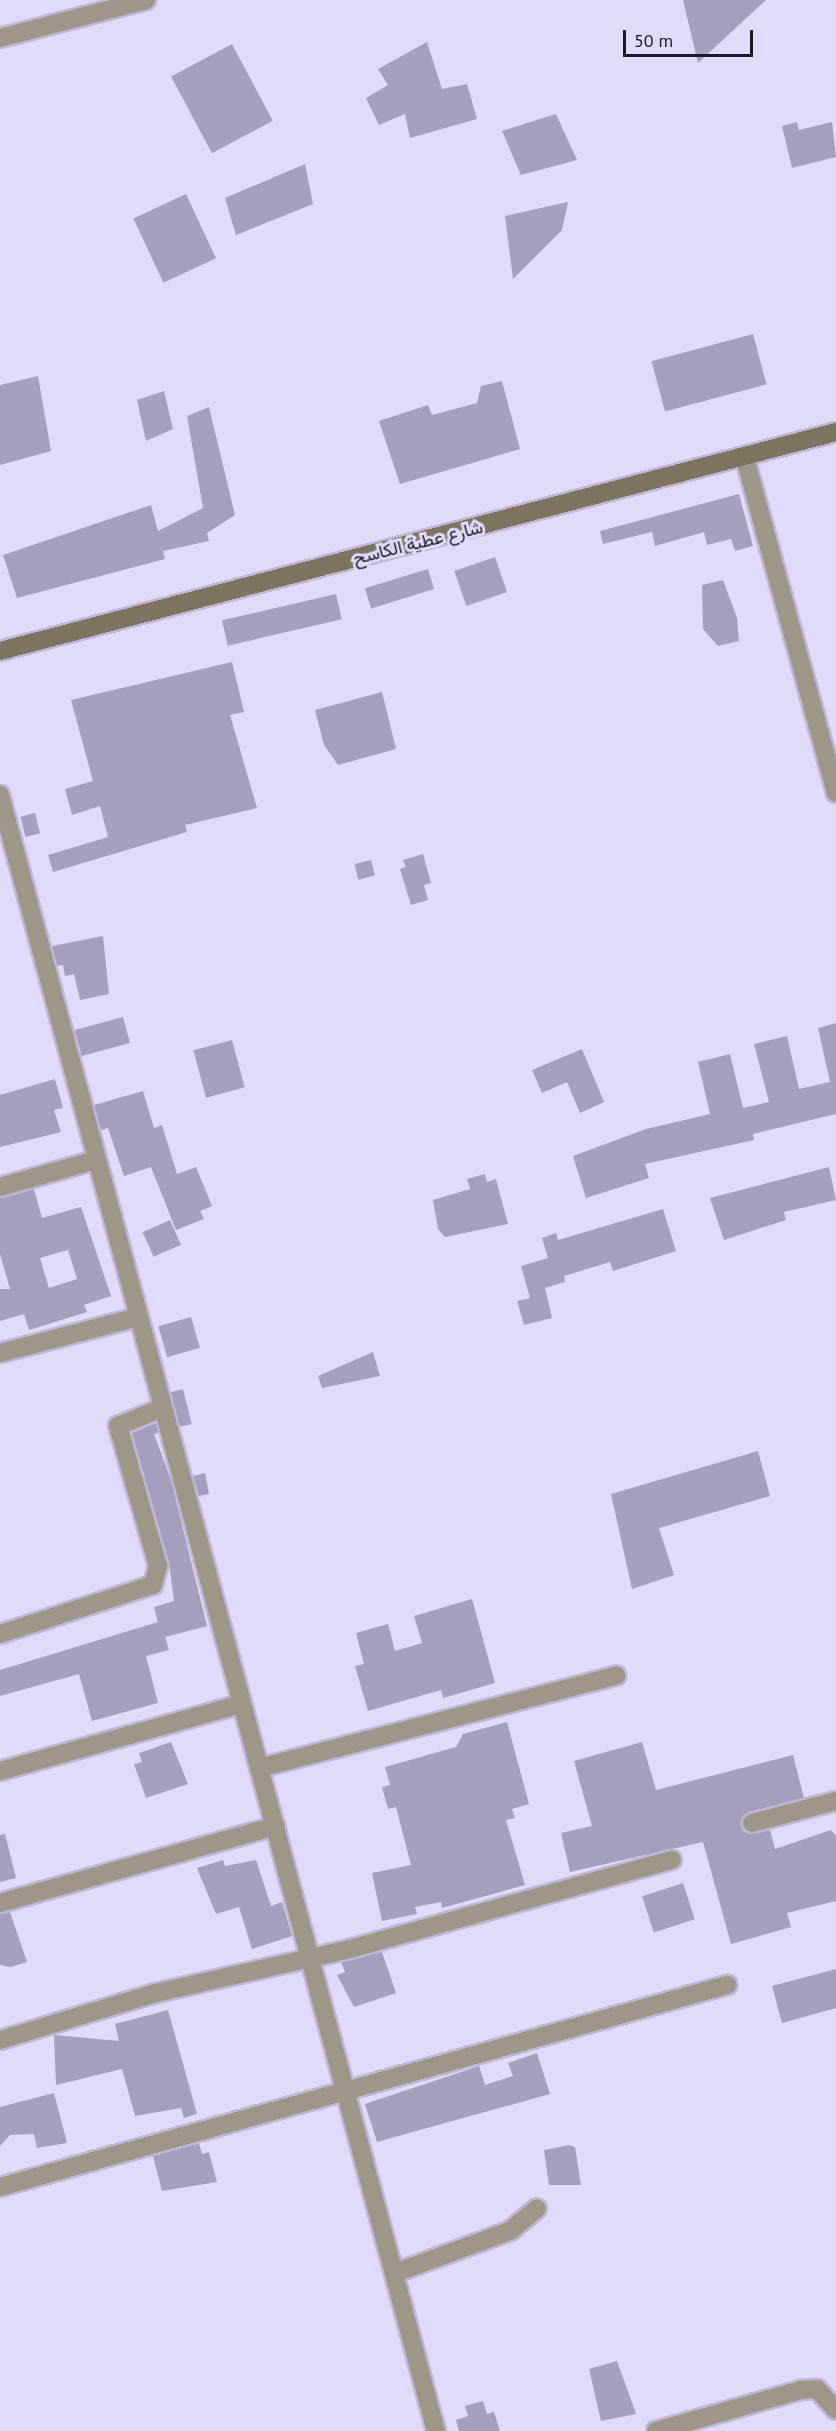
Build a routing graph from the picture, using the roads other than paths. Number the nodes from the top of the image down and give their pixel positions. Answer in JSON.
{"nodes":[{"id":1,"x":146,"y":0,"type":"edge"},
{"id":2,"x":0,"y":38,"type":"edge"},
{"id":3,"x":836,"y":432,"type":"edge"},
{"id":4,"x":746,"y":458,"type":"junction"},
{"id":5,"x":0,"y":651,"type":"edge"},
{"id":6,"x":836,"y":793,"type":"edge"},
{"id":7,"x":0,"y":795,"type":"edge"},
{"id":8,"x":96,"y":1160,"type":"junction"},
{"id":9,"x":0,"y":1187,"type":"edge"},
{"id":10,"x":138,"y":1317,"type":"junction"},
{"id":11,"x":0,"y":1353,"type":"edge"},
{"id":12,"x":162,"y":1408,"type":"junction"},
{"id":13,"x":0,"y":1634,"type":"edge"},
{"id":14,"x":616,"y":1676,"type":"dead end"},
{"id":15,"x":242,"y":1704,"type":"junction"},
{"id":16,"x":259,"y":1768,"type":"junction"},
{"id":17,"x":0,"y":1771,"type":"edge"},
{"id":18,"x":836,"y":1801,"type":"edge"},
{"id":19,"x":752,"y":1823,"type":"dead end"},
{"id":20,"x":274,"y":1826,"type":"junction"},
{"id":21,"x":672,"y":1860,"type":"dead end"},
{"id":22,"x":0,"y":1903,"type":"edge"},
{"id":23,"x":308,"y":1958,"type":"junction"},
{"id":24,"x":726,"y":1986,"type":"dead end"},
{"id":25,"x":0,"y":2040,"type":"edge"},
{"id":26,"x":348,"y":2093,"type":"junction"},
{"id":27,"x":0,"y":2187,"type":"edge"},
{"id":28,"x":537,"y":2208,"type":"dead end"},
{"id":29,"x":395,"y":2273,"type":"junction"},
{"id":30,"x":836,"y":2410,"type":"edge"},
{"id":31,"x":436,"y":2431,"type":"edge"},
{"id":32,"x":656,"y":2431,"type":"edge"}],
"edges":[{"from":1,"to":2,"type":"street"},
{"from":3,"to":4,"type":"street","name":"شارع عطية الكاسح"},
{"from":4,"to":5,"type":"street","name":"شارع عطية الكاسح"},
{"from":4,"to":6,"type":"street"},
{"from":7,"to":8,"type":"street"},
{"from":8,"to":9,"type":"street"},
{"from":8,"to":10,"type":"street"},
{"from":10,"to":11,"type":"street"},
{"from":10,"to":12,"type":"street"},
{"from":12,"to":13,"type":"street"},
{"from":12,"to":15,"type":"street"},
{"from":14,"to":16,"type":"street"},
{"from":15,"to":16,"type":"street"},
{"from":15,"to":17,"type":"street"},
{"from":16,"to":20,"type":"street"},
{"from":18,"to":19,"type":"street"},
{"from":20,"to":22,"type":"street"},
{"from":20,"to":23,"type":"street"},
{"from":21,"to":23,"type":"street"},
{"from":23,"to":25,"type":"street"},
{"from":23,"to":26,"type":"street"},
{"from":24,"to":26,"type":"street"},
{"from":26,"to":27,"type":"street"},
{"from":26,"to":29,"type":"street"},
{"from":28,"to":29,"type":"street"},
{"from":29,"to":31,"type":"street"},
{"from":30,"to":32,"type":"street"}]}
